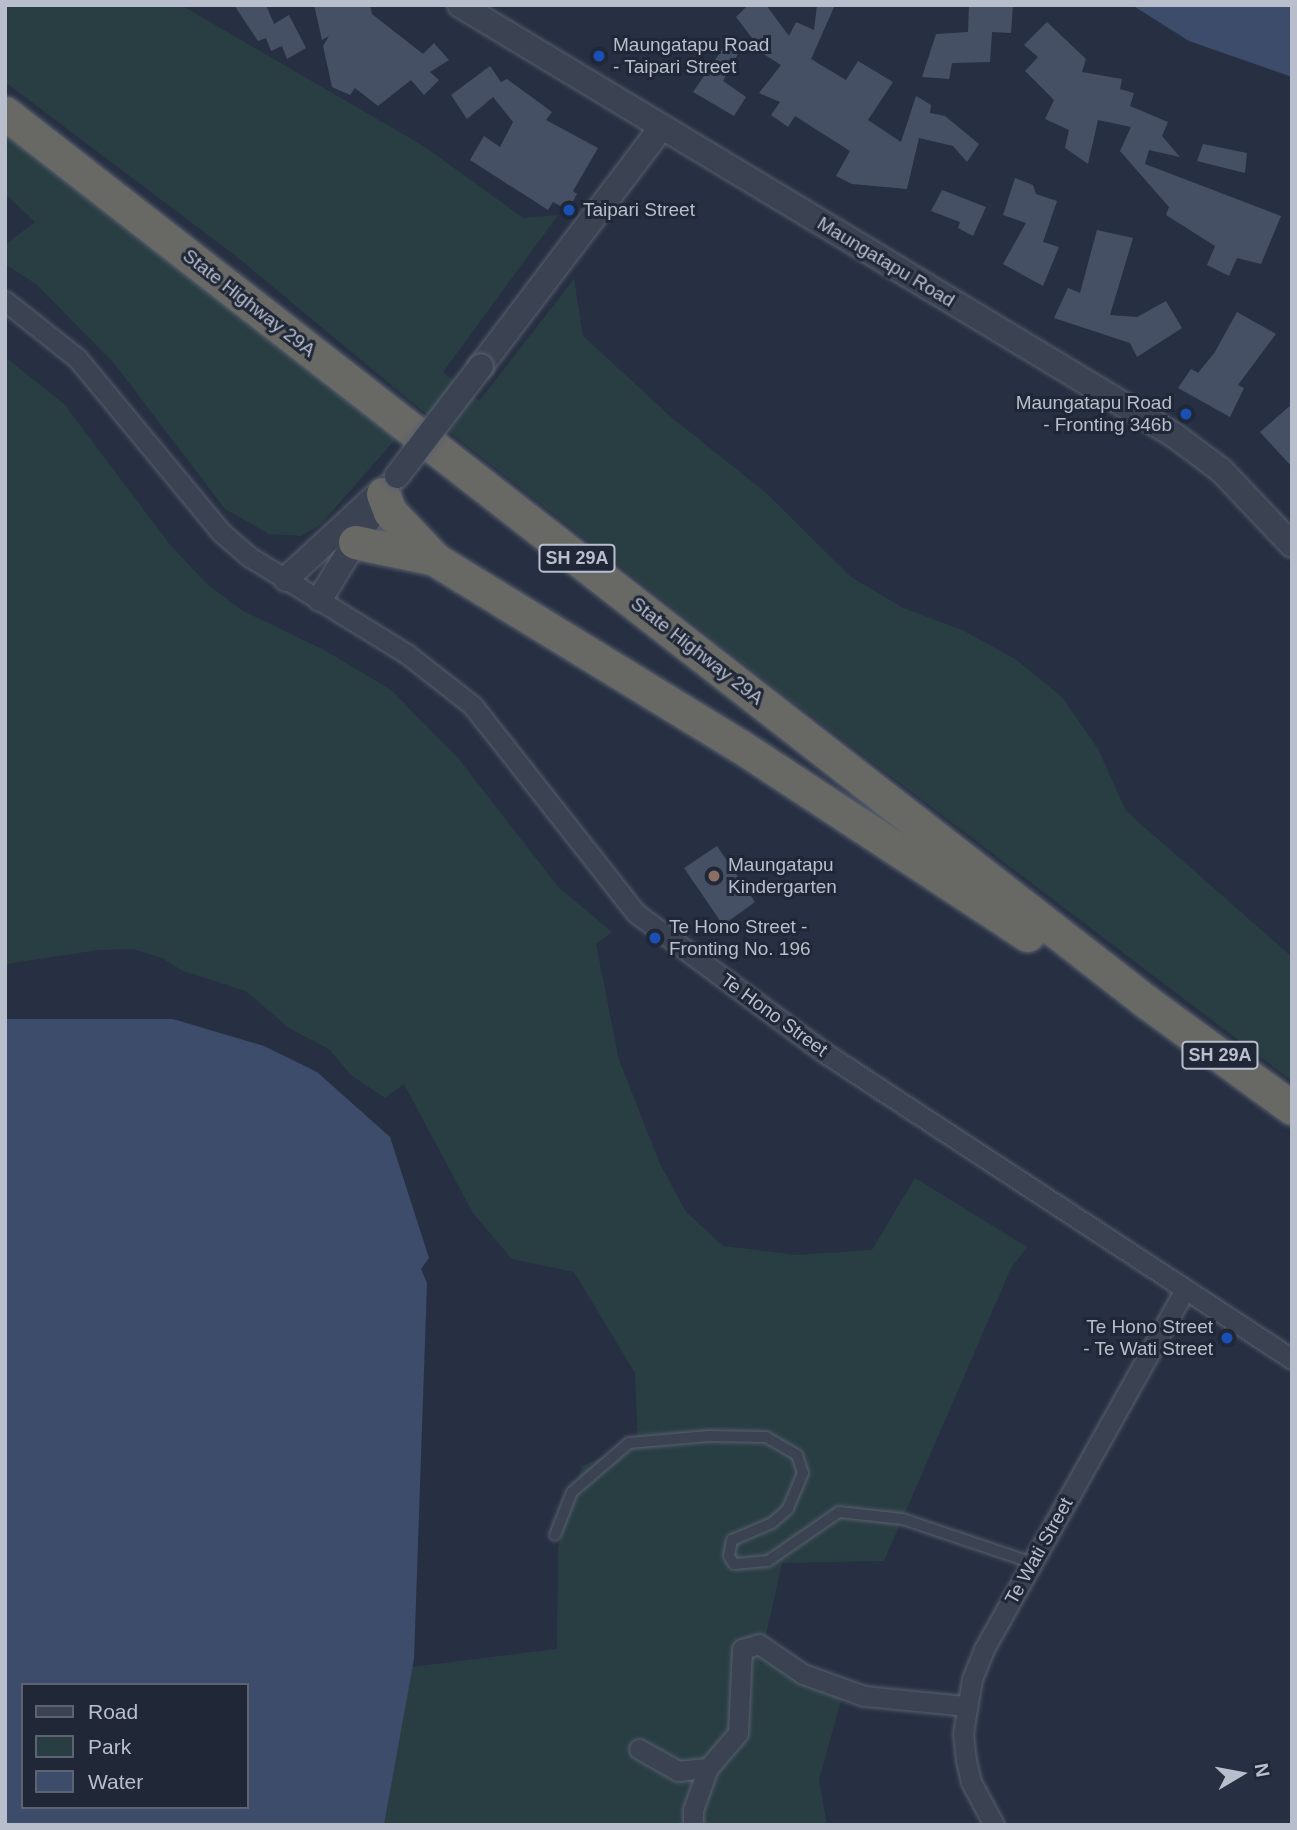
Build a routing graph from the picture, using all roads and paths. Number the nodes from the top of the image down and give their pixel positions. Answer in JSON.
{"nodes":[{"id":1,"x":460,"y":5,"type":"edge"},
{"id":2,"x":5,"y":113,"type":"edge"},
{"id":3,"x":662,"y":128,"type":"junction"},
{"id":4,"x":5,"y":301,"type":"edge"},
{"id":5,"x":390,"y":485,"type":"junction"},
{"id":6,"x":355,"y":542,"type":"junction"},
{"id":7,"x":1292,"y":545,"type":"edge"},
{"id":8,"x":436,"y":560,"type":"junction"},
{"id":9,"x":286,"y":579,"type":"junction"},
{"id":10,"x":320,"y":599,"type":"junction"},
{"id":11,"x":1148,"y":1003,"type":"junction"},
{"id":12,"x":1292,"y":1108,"type":"edge"},
{"id":13,"x":1184,"y":1291,"type":"junction"},
{"id":14,"x":1292,"y":1359,"type":"edge"},
{"id":15,"x":555,"y":1535,"type":"dead end"},
{"id":16,"x":1034,"y":1563,"type":"junction"},
{"id":17,"x":965,"y":1706,"type":"junction"},
{"id":18,"x":639,"y":1749,"type":"dead end"},
{"id":19,"x":708,"y":1768,"type":"junction"},
{"id":20,"x":693,"y":1825,"type":"edge"},
{"id":21,"x":993,"y":1825,"type":"edge"}],
"edges":[{"from":1,"to":3,"type":"street","name":"Maungatapu Road"},
{"from":2,"to":11,"type":"highway","name":"State Highway 29A","number":"SH 29A"},
{"from":3,"to":5,"type":"street","bridge":true},
{"from":3,"to":7,"type":"street","name":"Maungatapu Road"},
{"from":4,"to":9,"type":"street"},
{"from":5,"to":6,"type":"street"},
{"from":5,"to":8,"type":"highway","number":"SH 29A"},
{"from":5,"to":9,"type":"street"},
{"from":6,"to":8,"type":"highway","number":"SH 29A"},
{"from":6,"to":10,"type":"street"},
{"from":8,"to":11,"type":"highway","number":"SH 29A"},
{"from":9,"to":10,"type":"street"},
{"from":10,"to":13,"type":"street","name":"Te Hono Street"},
{"from":11,"to":12,"type":"highway","name":"State Highway 29A","number":"SH 29A"},
{"from":13,"to":14,"type":"street","name":"Te Hono Street"},
{"from":13,"to":16,"type":"street","name":"Te Wati Street"},
{"from":15,"to":16,"type":"lane"},
{"from":16,"to":17,"type":"street","name":"Te Wati Street"},
{"from":17,"to":19,"type":"street"},
{"from":17,"to":21,"type":"street","name":"Te Wati Street"},
{"from":18,"to":19,"type":"street"},
{"from":19,"to":20,"type":"street"}]}
